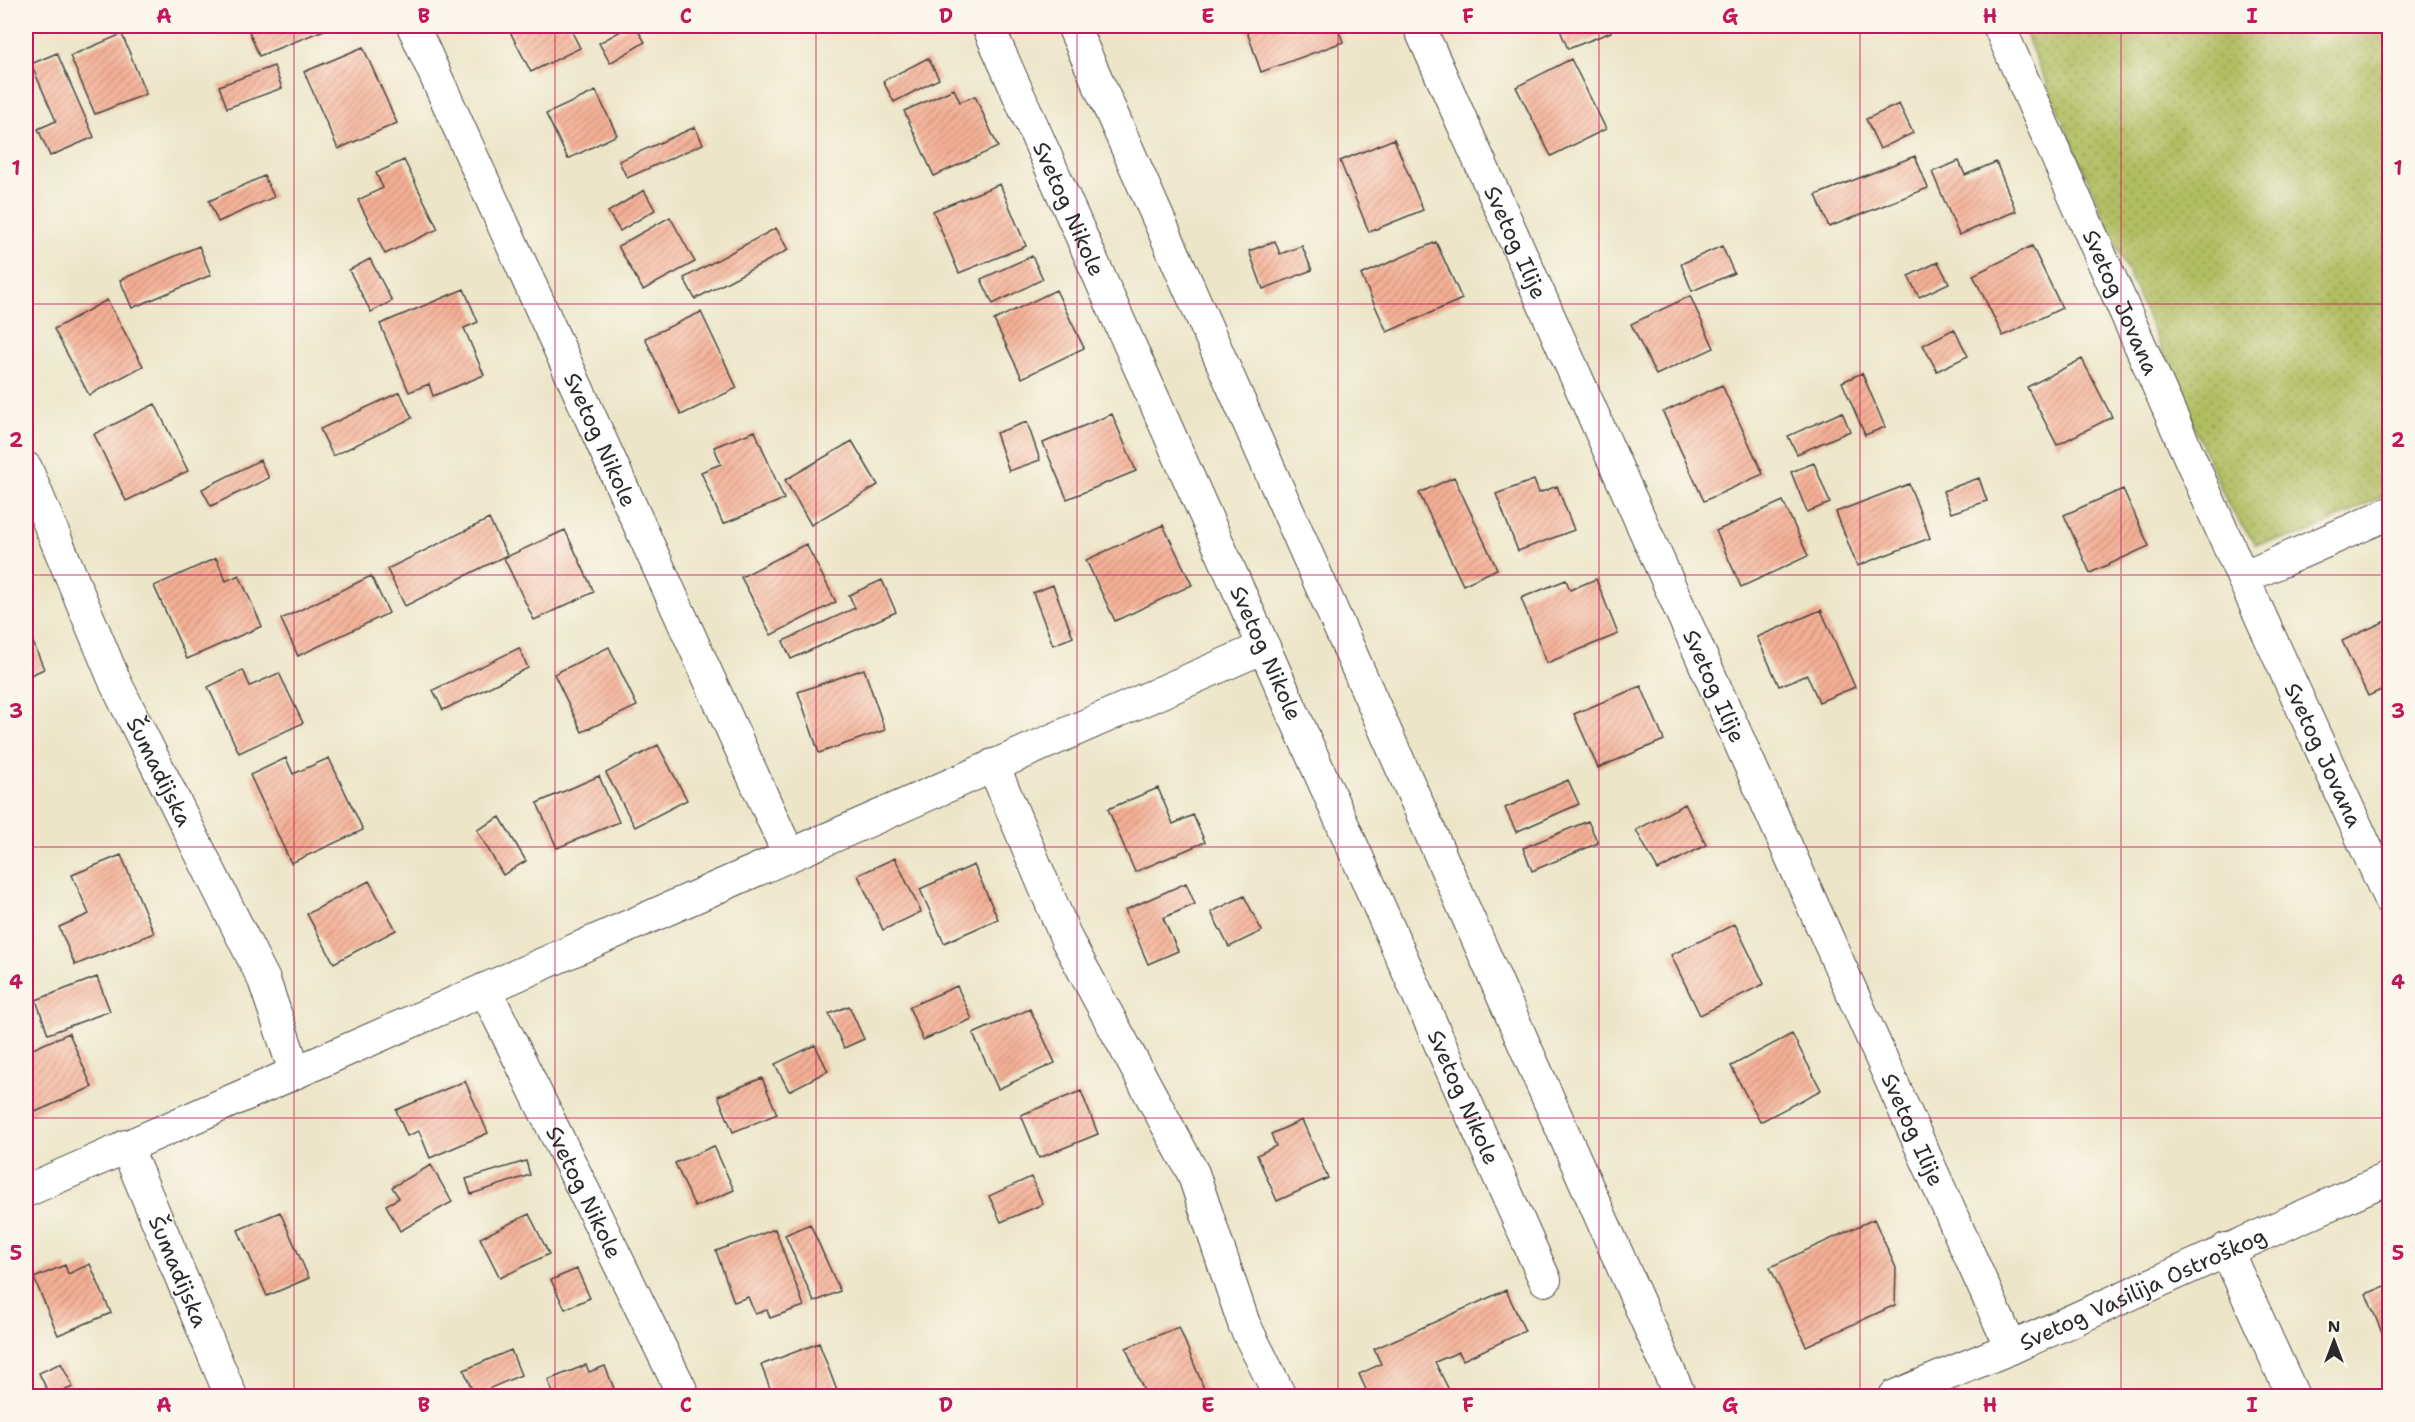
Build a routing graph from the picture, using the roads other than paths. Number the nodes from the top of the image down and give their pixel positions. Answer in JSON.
{"nodes":[{"id":1,"x":413,"y":26,"type":"edge"},
{"id":2,"x":988,"y":26,"type":"edge"},
{"id":3,"x":1073,"y":26,"type":"edge"},
{"id":4,"x":1419,"y":26,"type":"edge"},
{"id":5,"x":1999,"y":26,"type":"edge"},
{"id":6,"x":26,"y":468,"type":"edge"},
{"id":7,"x":2390,"y":513,"type":"edge"},
{"id":8,"x":2243,"y":578,"type":"junction"},
{"id":9,"x":1264,"y":647,"type":"junction"},
{"id":10,"x":993,"y":765,"type":"junction"},
{"id":11,"x":789,"y":855,"type":"junction"},
{"id":12,"x":2390,"y":900,"type":"edge"},
{"id":13,"x":484,"y":989,"type":"junction"},
{"id":14,"x":295,"y":1072,"type":"junction"},
{"id":15,"x":126,"y":1146,"type":"junction"},
{"id":16,"x":2390,"y":1177,"type":"edge"},
{"id":17,"x":26,"y":1191,"type":"edge"},
{"id":18,"x":2226,"y":1249,"type":"junction"},
{"id":19,"x":1545,"y":1280,"type":"dead end"},
{"id":20,"x":2011,"y":1348,"type":"junction"},
{"id":21,"x":231,"y":1396,"type":"edge"},
{"id":22,"x":684,"y":1396,"type":"edge"},
{"id":23,"x":1280,"y":1396,"type":"edge"},
{"id":24,"x":1680,"y":1396,"type":"edge"},
{"id":25,"x":1895,"y":1396,"type":"edge"},
{"id":26,"x":2292,"y":1396,"type":"edge"}],
"edges":[{"from":1,"to":11,"type":"street","name":"Svetog Nikole"},
{"from":2,"to":9,"type":"street","name":"Svetog Nikole"},
{"from":3,"to":24,"type":"street"},
{"from":4,"to":20,"type":"street","name":"Svetog Ilije"},
{"from":5,"to":8,"type":"street","name":"Svetog Jovana"},
{"from":6,"to":14,"type":"street","name":"Šumadijska"},
{"from":7,"to":8,"type":"street"},
{"from":8,"to":12,"type":"street","name":"Svetog Jovana"},
{"from":9,"to":10,"type":"street"},
{"from":9,"to":19,"type":"street","name":"Svetog Nikole"},
{"from":10,"to":11,"type":"street"},
{"from":10,"to":23,"type":"street"},
{"from":11,"to":13,"type":"street"},
{"from":13,"to":14,"type":"street"},
{"from":13,"to":22,"type":"street","name":"Svetog Nikole"},
{"from":14,"to":15,"type":"street"},
{"from":15,"to":17,"type":"street"},
{"from":15,"to":21,"type":"street","name":"Šumadijska"},
{"from":16,"to":18,"type":"street","name":"Svetog Vasilija Ostroškog"},
{"from":18,"to":20,"type":"street","name":"Svetog Vasilija Ostroškog"},
{"from":18,"to":26,"type":"street"},
{"from":20,"to":25,"type":"street","name":"Svetog Vasilija Ostroškog"}]}
